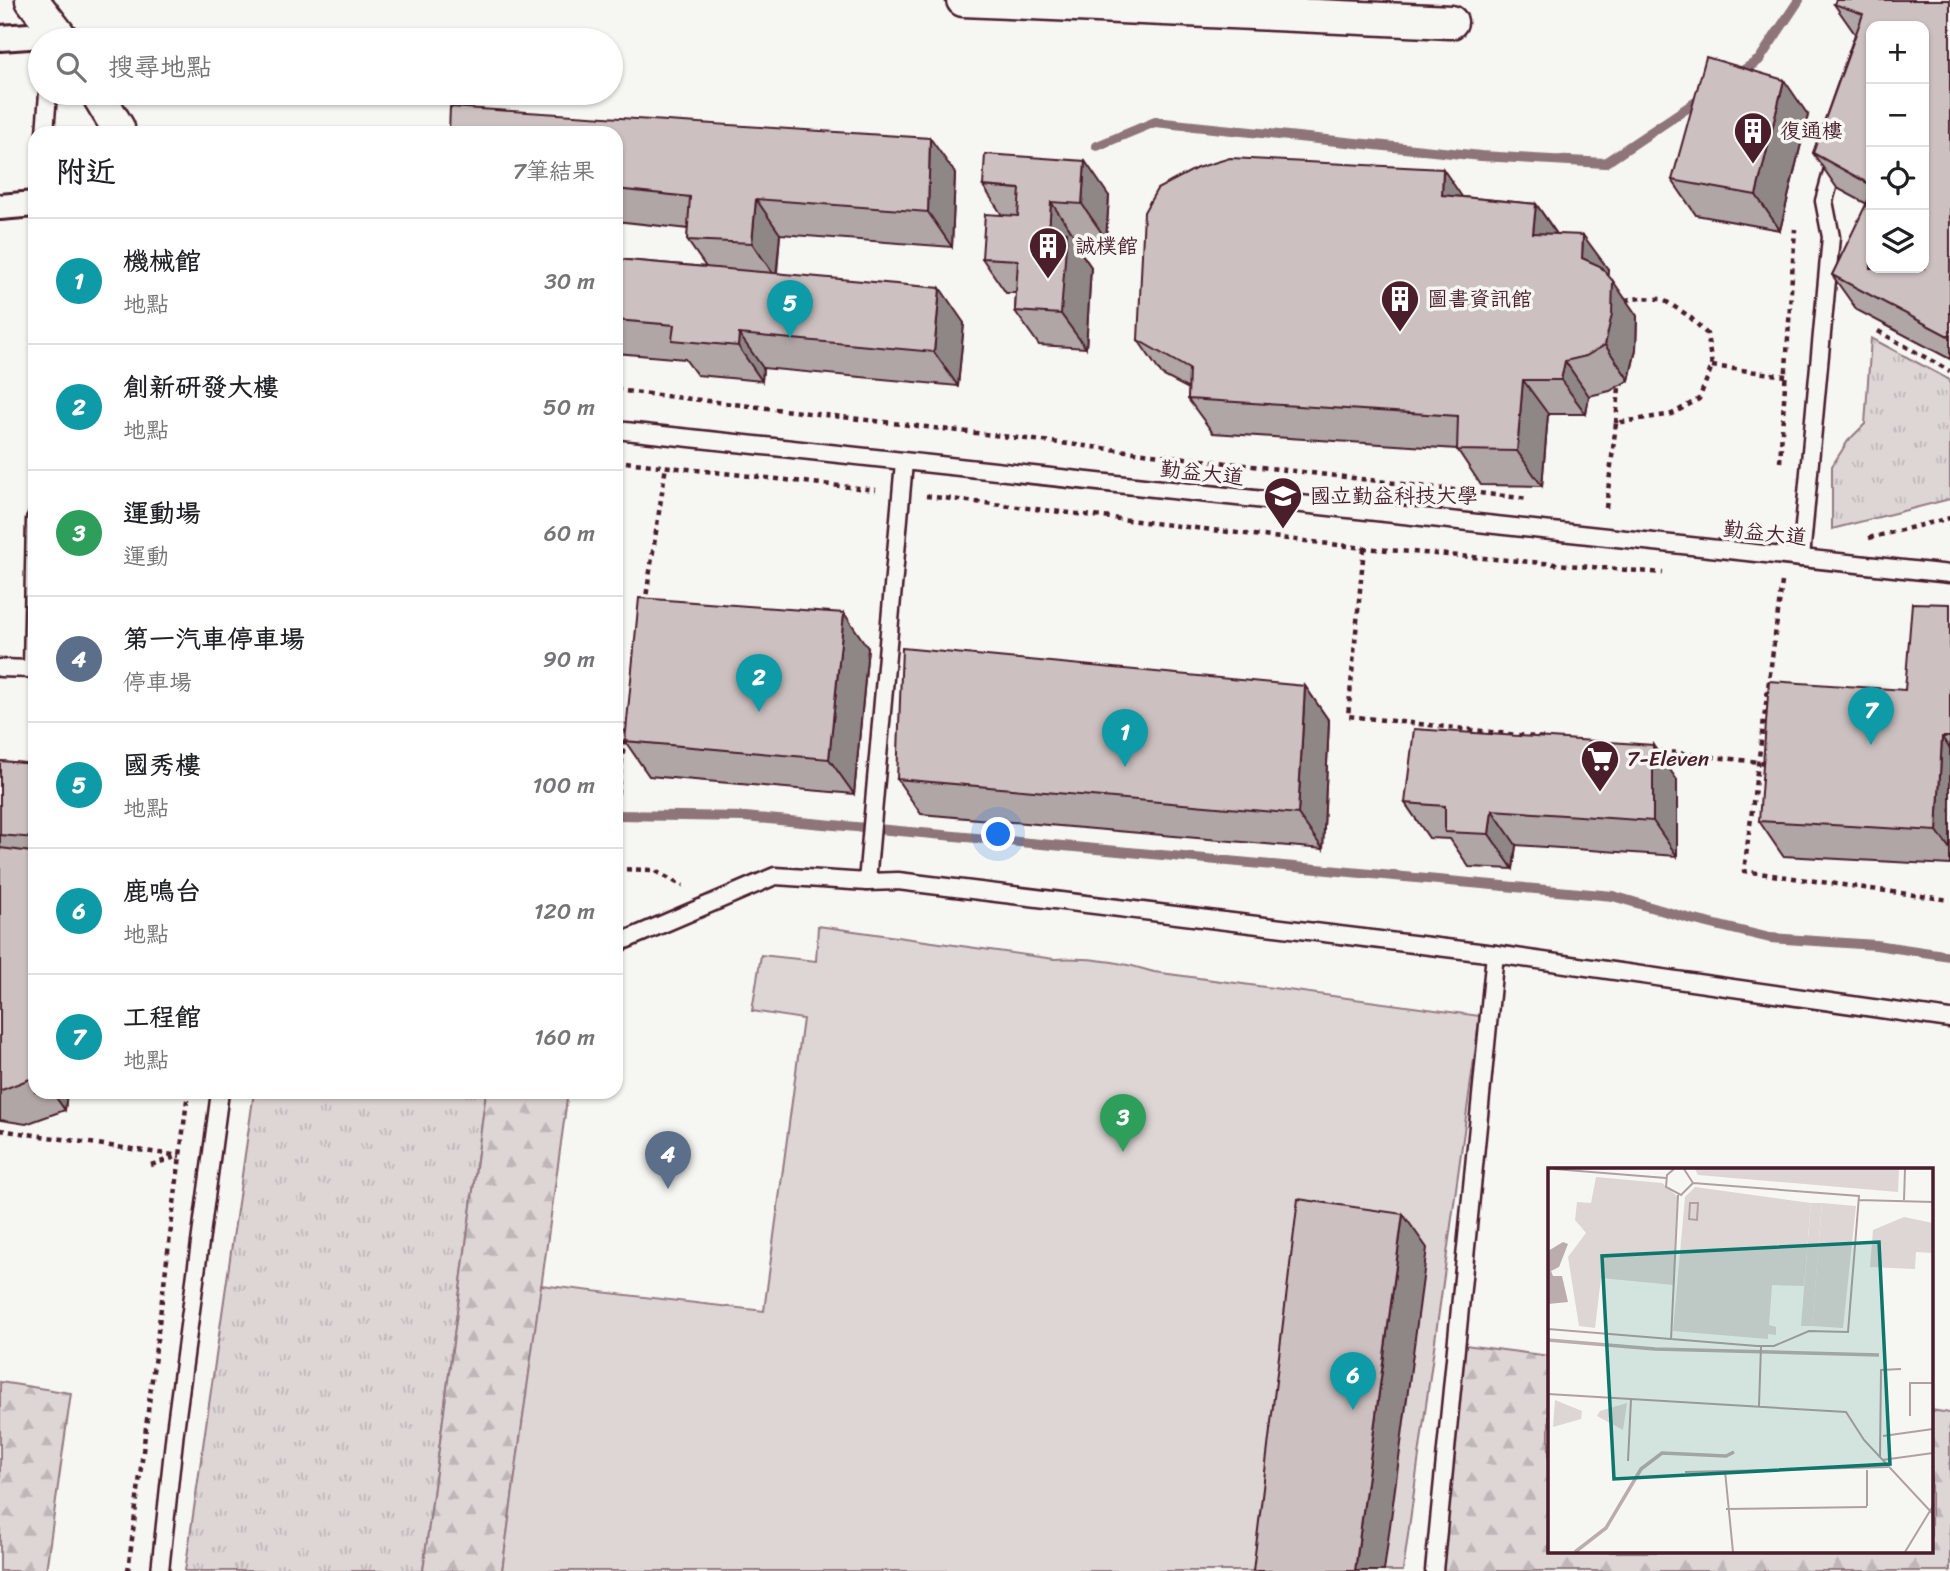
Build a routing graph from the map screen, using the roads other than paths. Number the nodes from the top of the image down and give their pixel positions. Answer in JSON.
{"nodes":[{"id":1,"x":32,"y":0,"type":"edge"},
{"id":2,"x":963,"y":0,"type":"edge"},
{"id":3,"x":1169,"y":6,"type":"edge"},
{"id":4,"x":1451,"y":22,"type":"dead end"},
{"id":5,"x":54,"y":28,"type":"edge"},
{"id":6,"x":0,"y":38,"type":"edge"},
{"id":7,"x":28,"y":38,"type":"edge"},
{"id":8,"x":47,"y":105,"type":"edge"},
{"id":9,"x":105,"y":105,"type":"edge"},
{"id":10,"x":46,"y":126,"type":"edge"},
{"id":11,"x":118,"y":126,"type":"edge"},
{"id":12,"x":1841,"y":141,"type":"edge"},
{"id":13,"x":28,"y":205,"type":"edge"},
{"id":14,"x":0,"y":207,"type":"edge"},
{"id":15,"x":623,"y":431,"type":"edge"},
{"id":16,"x":904,"y":462,"type":"junction"},
{"id":17,"x":1801,"y":558,"type":"junction"},
{"id":18,"x":1950,"y":574,"type":"edge"},
{"id":19,"x":0,"y":668,"type":"edge"},
{"id":20,"x":28,"y":669,"type":"edge"},
{"id":21,"x":867,"y":882,"type":"junction"},
{"id":22,"x":623,"y":941,"type":"edge"},
{"id":23,"x":1495,"y":954,"type":"junction"},
{"id":24,"x":1950,"y":1019,"type":"edge"},
{"id":25,"x":219,"y":1099,"type":"edge"},
{"id":26,"x":160,"y":1571,"type":"edge"},
{"id":27,"x":1434,"y":1571,"type":"edge"}],
"edges":[{"from":1,"to":5,"type":"street"},
{"from":2,"to":3,"type":"street"},
{"from":3,"to":4,"type":"street"},
{"from":6,"to":7,"type":"street"},
{"from":8,"to":10,"type":"lane"},
{"from":9,"to":11,"type":"street"},
{"from":12,"to":17,"type":"lane"},
{"from":13,"to":14,"type":"street"},
{"from":15,"to":16,"type":"lane","name":"勤益大道"},
{"from":16,"to":17,"type":"lane","name":"勤益大道"},
{"from":16,"to":21,"type":"lane"},
{"from":17,"to":18,"type":"lane","name":"勤益大道"},
{"from":19,"to":20,"type":"lane"},
{"from":21,"to":22,"type":"lane"},
{"from":21,"to":23,"type":"lane"},
{"from":23,"to":24,"type":"lane"},
{"from":23,"to":27,"type":"lane"},
{"from":25,"to":26,"type":"lane"}]}
